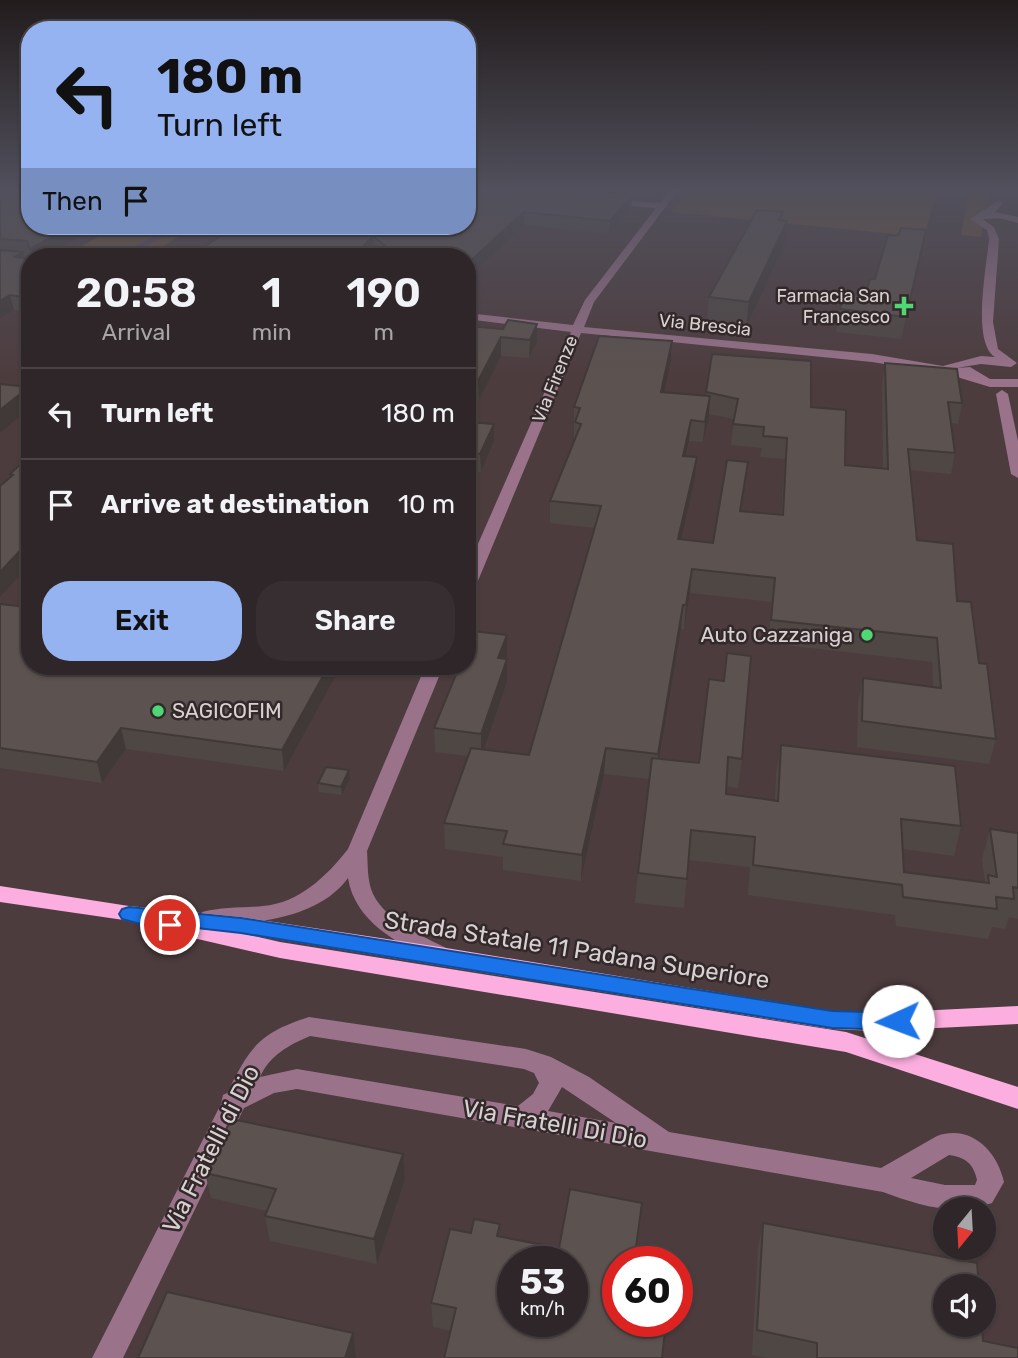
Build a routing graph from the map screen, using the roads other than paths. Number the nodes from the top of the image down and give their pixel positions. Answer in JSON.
{"nodes":[{"id":1,"x":626,"y":252,"type":"edge"},
{"id":2,"x":993,"y":252,"type":"edge"},
{"id":3,"x":476,"y":317,"type":"edge"},
{"id":4,"x":576,"y":330,"type":"junction"},
{"id":5,"x":993,"y":351,"type":"junction"},
{"id":6,"x":1014,"y":364,"type":"edge"},
{"id":7,"x":976,"y":370,"type":"junction"},
{"id":8,"x":1017,"y":383,"type":"edge"},
{"id":9,"x":1002,"y":394,"type":"junction"},
{"id":10,"x":1018,"y":474,"type":"edge"},
{"id":11,"x":476,"y":567,"type":"edge"},
{"id":12,"x":431,"y":675,"type":"edge"},
{"id":13,"x":357,"y":851,"type":"junction"},
{"id":14,"x":0,"y":894,"type":"edge"},
{"id":15,"x":129,"y":914,"type":"junction"},
{"id":16,"x":193,"y":919,"type":"junction"},
{"id":17,"x":440,"y":955,"type":"junction"},
{"id":18,"x":1018,"y":1015,"type":"edge"},
{"id":19,"x":542,"y":1064,"type":"junction"},
{"id":20,"x":1018,"y":1098,"type":"edge"},
{"id":21,"x":232,"y":1102,"type":"junction"},
{"id":22,"x":520,"y":1118,"type":"junction"},
{"id":23,"x":663,"y":1142,"type":"junction"},
{"id":24,"x":883,"y":1180,"type":"dead end"},
{"id":25,"x":107,"y":1358,"type":"edge"}],
"edges":[{"from":1,"to":4,"type":"street","name":"Via Firenze"},
{"from":2,"to":5,"type":"street"},
{"from":3,"to":4,"type":"street","name":"Via Brescia"},
{"from":4,"to":7,"type":"street","name":"Via Brescia"},
{"from":4,"to":11,"type":"street","name":"Via Firenze"},
{"from":5,"to":6,"type":"street"},
{"from":5,"to":7,"type":"street"},
{"from":6,"to":7,"type":"street"},
{"from":7,"to":8,"type":"street"},
{"from":7,"to":9,"type":"street"},
{"from":8,"to":9,"type":"street"},
{"from":9,"to":10,"type":"street"},
{"from":12,"to":13,"type":"street"},
{"from":13,"to":16,"type":"street"},
{"from":13,"to":17,"type":"street"},
{"from":14,"to":15,"type":"main road","name":"Strada Statale 11 Padana Superiore"},
{"from":15,"to":16,"type":"main road","name":"Strada Statale 11 Padana Superiore"},
{"from":15,"to":20,"type":"main road","name":"Strada Statale 11 Padana Superiore"},
{"from":16,"to":17,"type":"main road","name":"Strada Statale 11 Padana Superiore"},
{"from":17,"to":18,"type":"main road","name":"Strada Statale 11 Padana Superiore"},
{"from":19,"to":21,"type":"street","name":"Via Fratelli di Dio"},
{"from":19,"to":22,"type":"street","name":"Via Fratelli di Dio"},
{"from":19,"to":23,"type":"street","name":"Via Fratelli di Dio"},
{"from":21,"to":22,"type":"street","name":"Via Fratelli Di Dio"},
{"from":21,"to":25,"type":"street","name":"Via Fratelli di Dio"},
{"from":22,"to":23,"type":"street","name":"Via Fratelli Di Dio"},
{"from":23,"to":24,"type":"street","name":"Via Fratelli Di Dio"}]}
